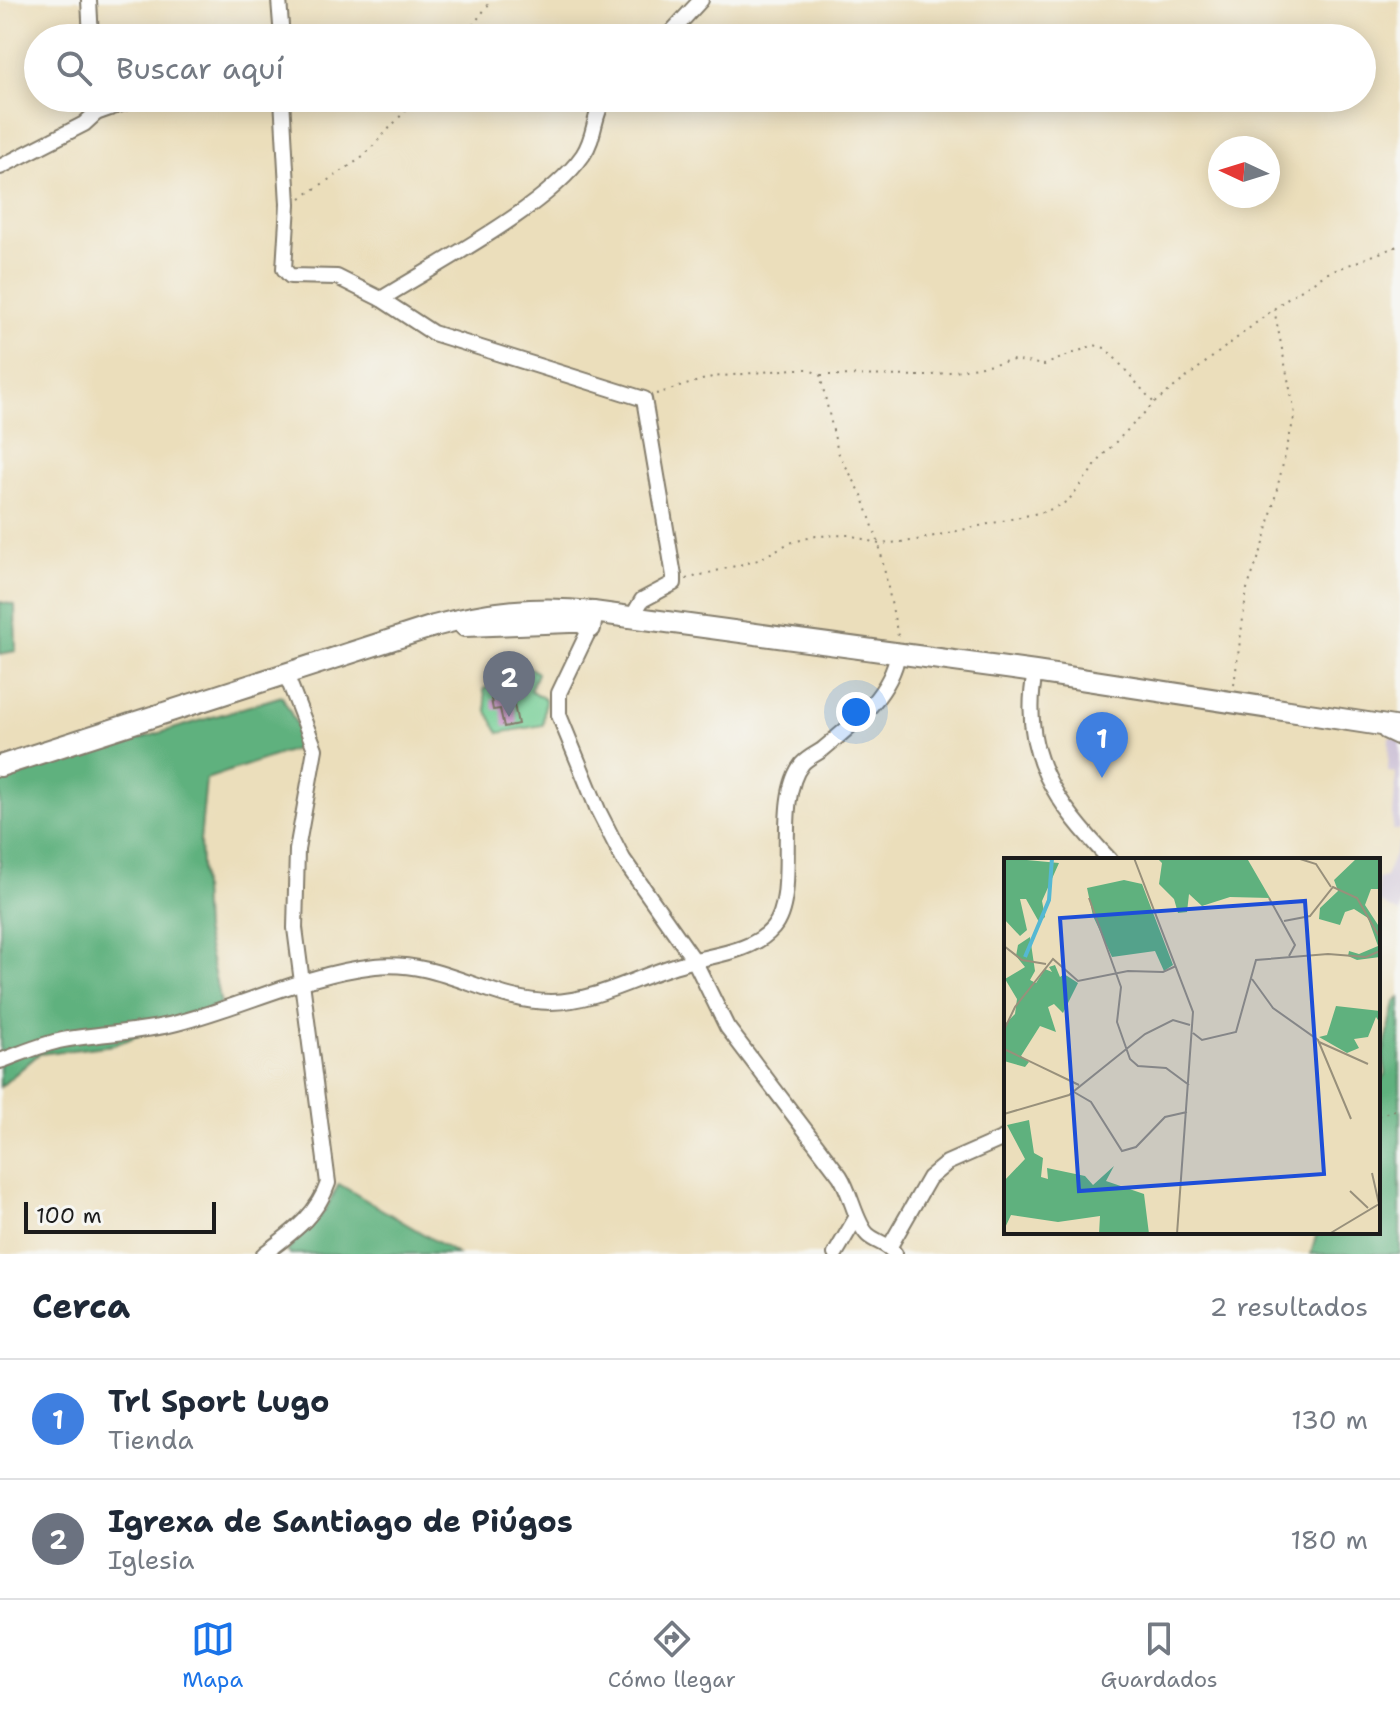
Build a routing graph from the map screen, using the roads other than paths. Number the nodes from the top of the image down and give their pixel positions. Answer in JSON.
{"nodes":[{"id":1,"x":89,"y":0,"type":"edge"},
{"id":2,"x":279,"y":0,"type":"edge"},
{"id":3,"x":701,"y":0,"type":"edge"},
{"id":4,"x":90,"y":24,"type":"edge"},
{"id":5,"x":281,"y":24,"type":"edge"},
{"id":6,"x":679,"y":24,"type":"edge"},
{"id":7,"x":280,"y":112,"type":"edge"},
{"id":8,"x":599,"y":112,"type":"edge"},
{"id":9,"x":96,"y":113,"type":"edge"},
{"id":10,"x":0,"y":167,"type":"edge"},
{"id":11,"x":381,"y":299,"type":"junction"},
{"id":12,"x":632,"y":617,"type":"junction"},
{"id":13,"x":592,"y":620,"type":"junction"},
{"id":14,"x":898,"y":653,"type":"junction"},
{"id":15,"x":1035,"y":672,"type":"junction"},
{"id":16,"x":286,"y":674,"type":"junction"},
{"id":17,"x":1359,"y":722,"type":"junction"},
{"id":18,"x":1400,"y":728,"type":"edge"},
{"id":19,"x":1400,"y":742,"type":"edge"},
{"id":20,"x":0,"y":766,"type":"edge"},
{"id":21,"x":1108,"y":858,"type":"edge"},
{"id":22,"x":694,"y":960,"type":"junction"},
{"id":23,"x":300,"y":981,"type":"junction"},
{"id":24,"x":0,"y":1061,"type":"edge"},
{"id":25,"x":1004,"y":1138,"type":"edge"},
{"id":26,"x":856,"y":1218,"type":"junction"},
{"id":27,"x":892,"y":1250,"type":"edge"},
{"id":28,"x":264,"y":1254,"type":"edge"},
{"id":29,"x":835,"y":1254,"type":"edge"}],
"edges":[{"from":1,"to":4,"type":"street"},
{"from":2,"to":5,"type":"street"},
{"from":3,"to":6,"type":"street"},
{"from":7,"to":11,"type":"street"},
{"from":8,"to":11,"type":"street"},
{"from":9,"to":10,"type":"street"},
{"from":11,"to":12,"type":"street"},
{"from":12,"to":13,"type":"main road"},
{"from":12,"to":14,"type":"main road"},
{"from":13,"to":16,"type":"main road"},
{"from":13,"to":22,"type":"street"},
{"from":14,"to":15,"type":"main road"},
{"from":14,"to":22,"type":"street"},
{"from":15,"to":17,"type":"main road"},
{"from":15,"to":21,"type":"street"},
{"from":16,"to":20,"type":"main road"},
{"from":16,"to":23,"type":"street"},
{"from":17,"to":18,"type":"main road"},
{"from":17,"to":19,"type":"lane"},
{"from":22,"to":23,"type":"street"},
{"from":22,"to":26,"type":"street"},
{"from":23,"to":24,"type":"street"},
{"from":23,"to":28,"type":"street"},
{"from":25,"to":27,"type":"street"},
{"from":26,"to":27,"type":"street"},
{"from":26,"to":29,"type":"street"}]}
